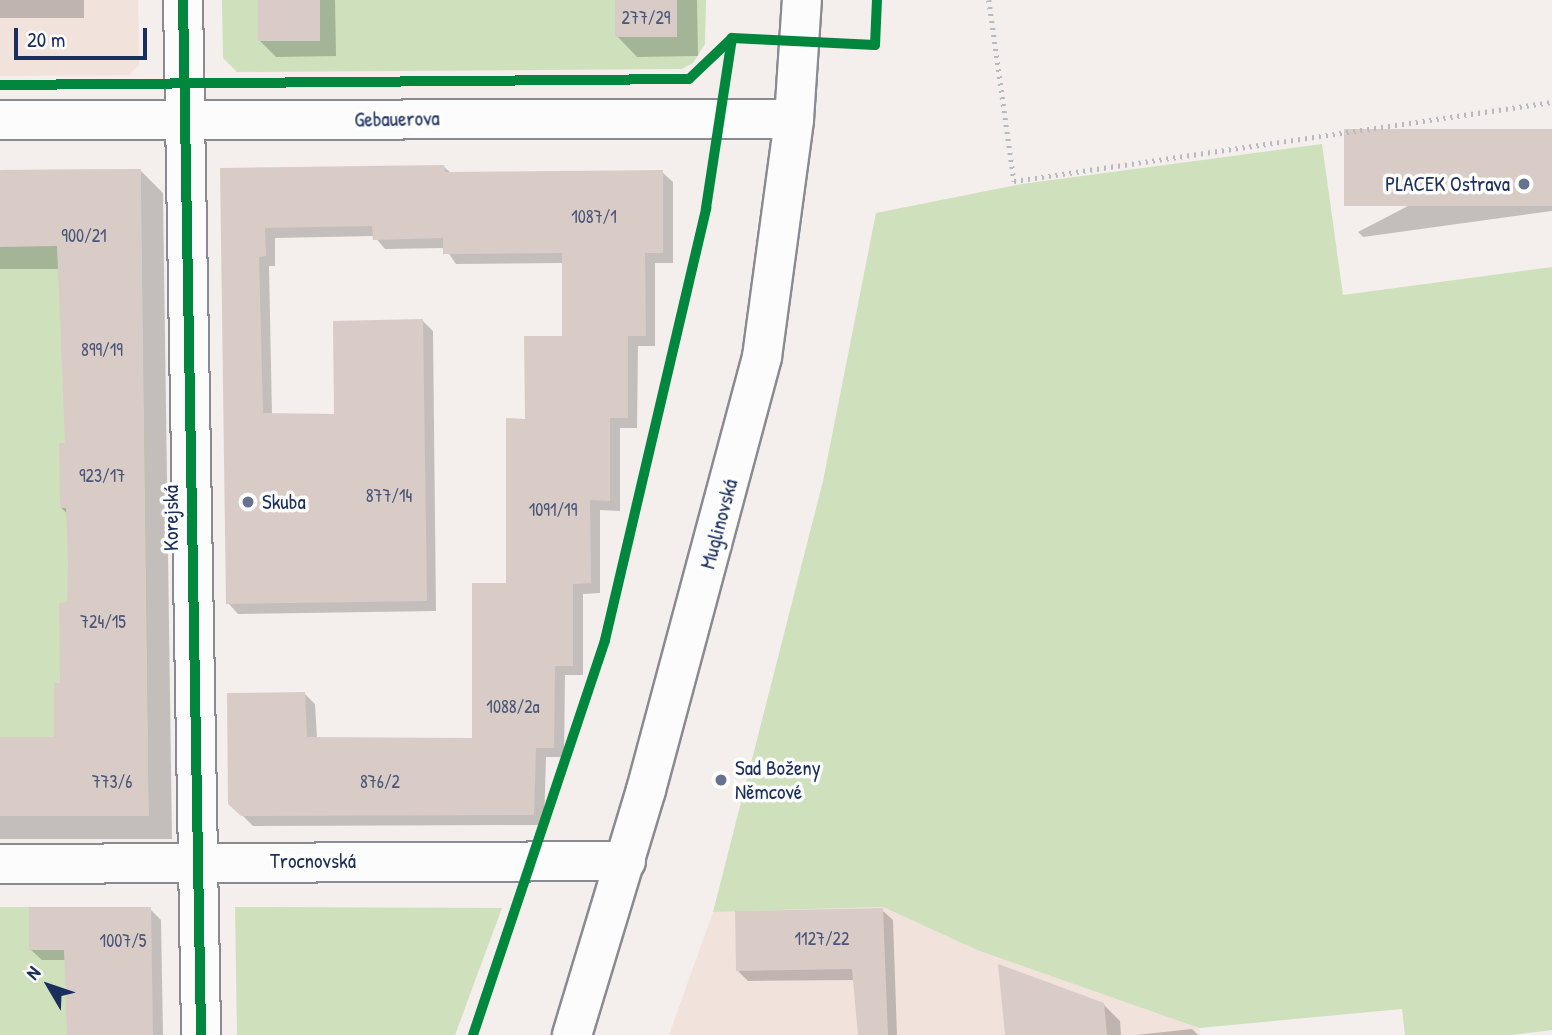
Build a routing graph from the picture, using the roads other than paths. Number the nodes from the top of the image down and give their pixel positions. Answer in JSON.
{"nodes":[{"id":1,"x":183,"y":0,"type":"edge"},
{"id":2,"x":802,"y":0,"type":"edge"},
{"id":3,"x":794,"y":119,"type":"junction"},
{"id":4,"x":0,"y":120,"type":"edge"},
{"id":5,"x":184,"y":121,"type":"junction"},
{"id":6,"x":195,"y":861,"type":"junction"},
{"id":7,"x":626,"y":861,"type":"junction"},
{"id":8,"x":0,"y":864,"type":"edge"},
{"id":9,"x":201,"y":1035,"type":"edge"},
{"id":10,"x":572,"y":1035,"type":"edge"}],
"edges":[{"from":1,"to":5,"type":"street","name":"Korejská"},
{"from":2,"to":3,"type":"street","name":"Muglinovská"},
{"from":3,"to":5,"type":"street","name":"Gebauerova"},
{"from":3,"to":7,"type":"street","name":"Muglinovská"},
{"from":4,"to":5,"type":"street","name":"Gebauerova"},
{"from":5,"to":6,"type":"street","name":"Korejská"},
{"from":6,"to":7,"type":"street","name":"Trocnovská"},
{"from":6,"to":8,"type":"street","name":"Trocnovská"},
{"from":6,"to":9,"type":"street","name":"Korejská"},
{"from":7,"to":10,"type":"street","name":"Muglinovská"}]}
